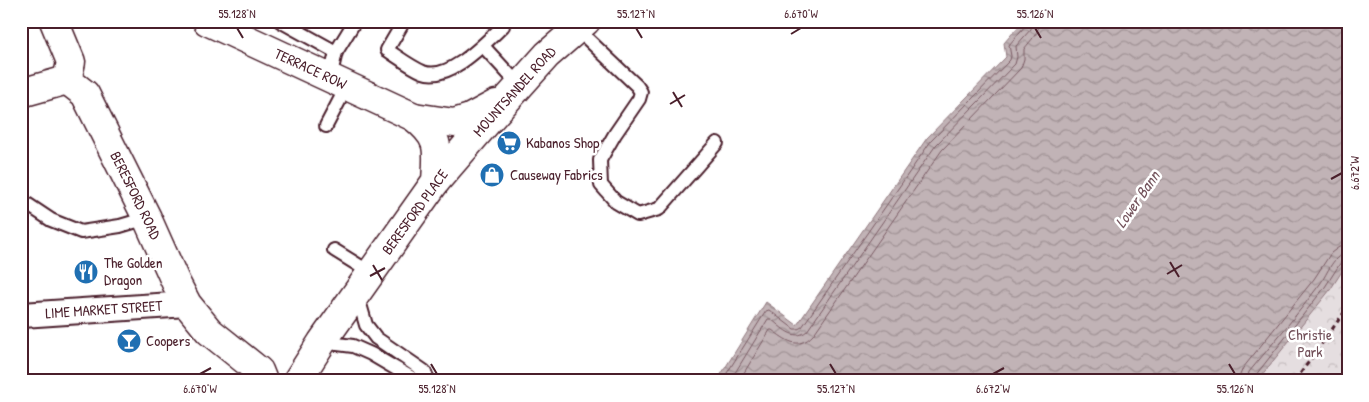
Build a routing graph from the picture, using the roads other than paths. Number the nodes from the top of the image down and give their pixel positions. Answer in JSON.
{"nodes":[{"id":1,"x":54,"y":21,"type":"edge"},
{"id":2,"x":207,"y":21,"type":"edge"},
{"id":3,"x":280,"y":21,"type":"edge"},
{"id":4,"x":355,"y":21,"type":"edge"},
{"id":5,"x":404,"y":21,"type":"edge"},
{"id":6,"x":498,"y":21,"type":"edge"},
{"id":7,"x":581,"y":25,"type":"edge"},
{"id":8,"x":483,"y":46,"type":"junction"},
{"id":9,"x":336,"y":52,"type":"junction"},
{"id":10,"x":67,"y":80,"type":"junction"},
{"id":11,"x":339,"y":82,"type":"junction"},
{"id":12,"x":514,"y":91,"type":"junction"},
{"id":13,"x":21,"y":93,"type":"edge"},
{"id":14,"x":414,"y":116,"type":"junction"},
{"id":15,"x":326,"y":126,"type":"dead end"},
{"id":16,"x":716,"y":143,"type":"dead end"},
{"id":17,"x":468,"y":144,"type":"joint"},
{"id":18,"x":436,"y":182,"type":"junction"},
{"id":19,"x":21,"y":200,"type":"edge"},
{"id":20,"x":147,"y":218,"type":"junction"},
{"id":21,"x":334,"y":250,"type":"dead end"},
{"id":22,"x":364,"y":284,"type":"junction"},
{"id":23,"x":187,"y":304,"type":"junction"},
{"id":24,"x":22,"y":315,"type":"edge"},
{"id":25,"x":322,"y":342,"type":"junction"},
{"id":26,"x":263,"y":381,"type":"edge"},
{"id":27,"x":297,"y":381,"type":"edge"},
{"id":28,"x":417,"y":381,"type":"edge"},
{"id":29,"x":429,"y":381,"type":"edge"}],
"edges":[{"from":1,"to":10,"type":"street"},
{"from":2,"to":11,"type":"street","name":"TERRACE ROW"},
{"from":3,"to":9,"type":"lane"},
{"from":4,"to":9,"type":"lane"},
{"from":5,"to":8,"type":"lane"},
{"from":6,"to":8,"type":"lane"},
{"from":7,"to":12,"type":"street","name":"MOUNTSANDEL ROAD"},
{"from":7,"to":16,"type":"lane"},
{"from":8,"to":12,"type":"lane"},
{"from":9,"to":11,"type":"lane"},
{"from":10,"to":13,"type":"street"},
{"from":10,"to":20,"type":"street","name":"BERESFORD ROAD"},
{"from":11,"to":14,"type":"street","name":"TERRACE ROW"},
{"from":11,"to":15,"type":"lane"},
{"from":12,"to":14,"type":"street","name":"TERRACE ROW"},
{"from":12,"to":17,"type":"street","name":"MOUNTSANDEL ROAD"},
{"from":14,"to":18,"type":"street","name":"TERRACE ROW"},
{"from":17,"to":18,"type":"street","name":"BERESFORD PLACE"},
{"from":18,"to":22,"type":"street","name":"BERESFORD PLACE"},
{"from":19,"to":20,"type":"lane"},
{"from":20,"to":23,"type":"street","name":"BERESFORD ROAD"},
{"from":21,"to":22,"type":"lane"},
{"from":22,"to":25,"type":"street","name":"BERESFORD PLACE"},
{"from":22,"to":29,"type":"lane"},
{"from":23,"to":24,"type":"street","name":"LIME MARKET STREET"},
{"from":23,"to":26,"type":"street","name":"BERESFORD ROAD"},
{"from":25,"to":27,"type":"street","name":"BERESFORD PLACE"},
{"from":25,"to":28,"type":"lane"}]}
